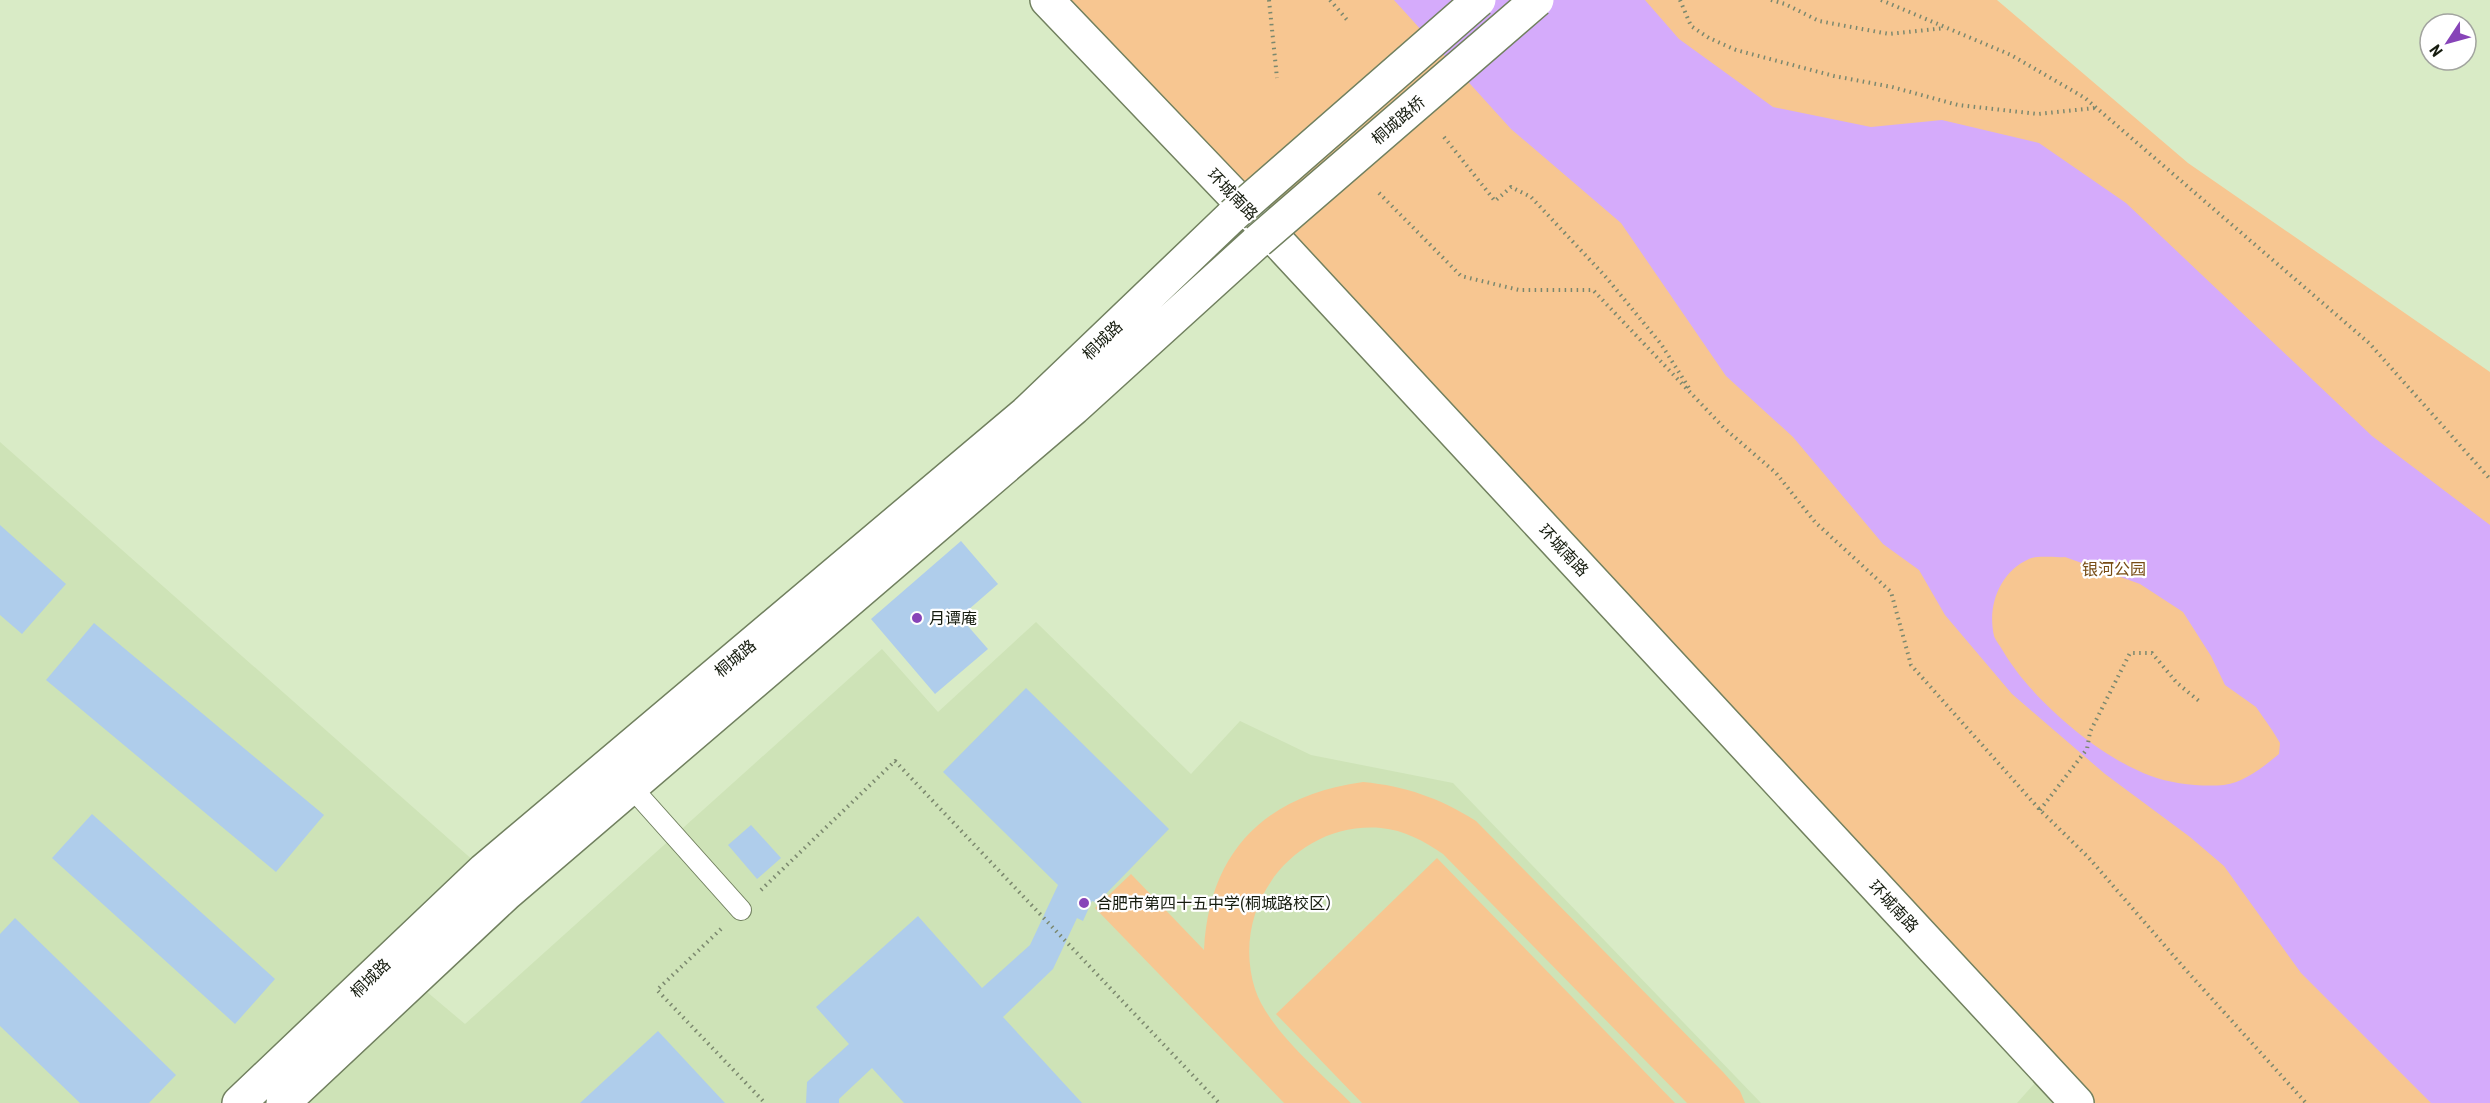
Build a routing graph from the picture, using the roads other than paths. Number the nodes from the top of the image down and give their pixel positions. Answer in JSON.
{"nodes":[{"id":1,"x":1047,"y":0,"type":"edge"},
{"id":2,"x":1479,"y":0,"type":"edge"},
{"id":3,"x":1537,"y":0,"type":"edge"},
{"id":4,"x":1258,"y":241,"type":"joint"},
{"id":5,"x":621,"y":775,"type":"junction"},
{"id":6,"x":741,"y":910,"type":"road end"},
{"id":7,"x":239,"y":1103,"type":"edge"},
{"id":8,"x":283,"y":1103,"type":"edge"},
{"id":9,"x":2077,"y":1103,"type":"edge"}],
"edges":[{"from":1,"to":9,"type":"street","name":"环城南路"},
{"from":2,"to":5,"type":"street","name":"桐城路","bridge":true},
{"from":3,"to":4,"type":"street","name":"桐城路桥","bridge":true},
{"from":4,"to":5,"type":"street","name":"桐城路"},
{"from":5,"to":6,"type":"lane"},
{"from":5,"to":7,"type":"street","name":"桐城路"},
{"from":5,"to":8,"type":"street","name":"桐城路"}]}
